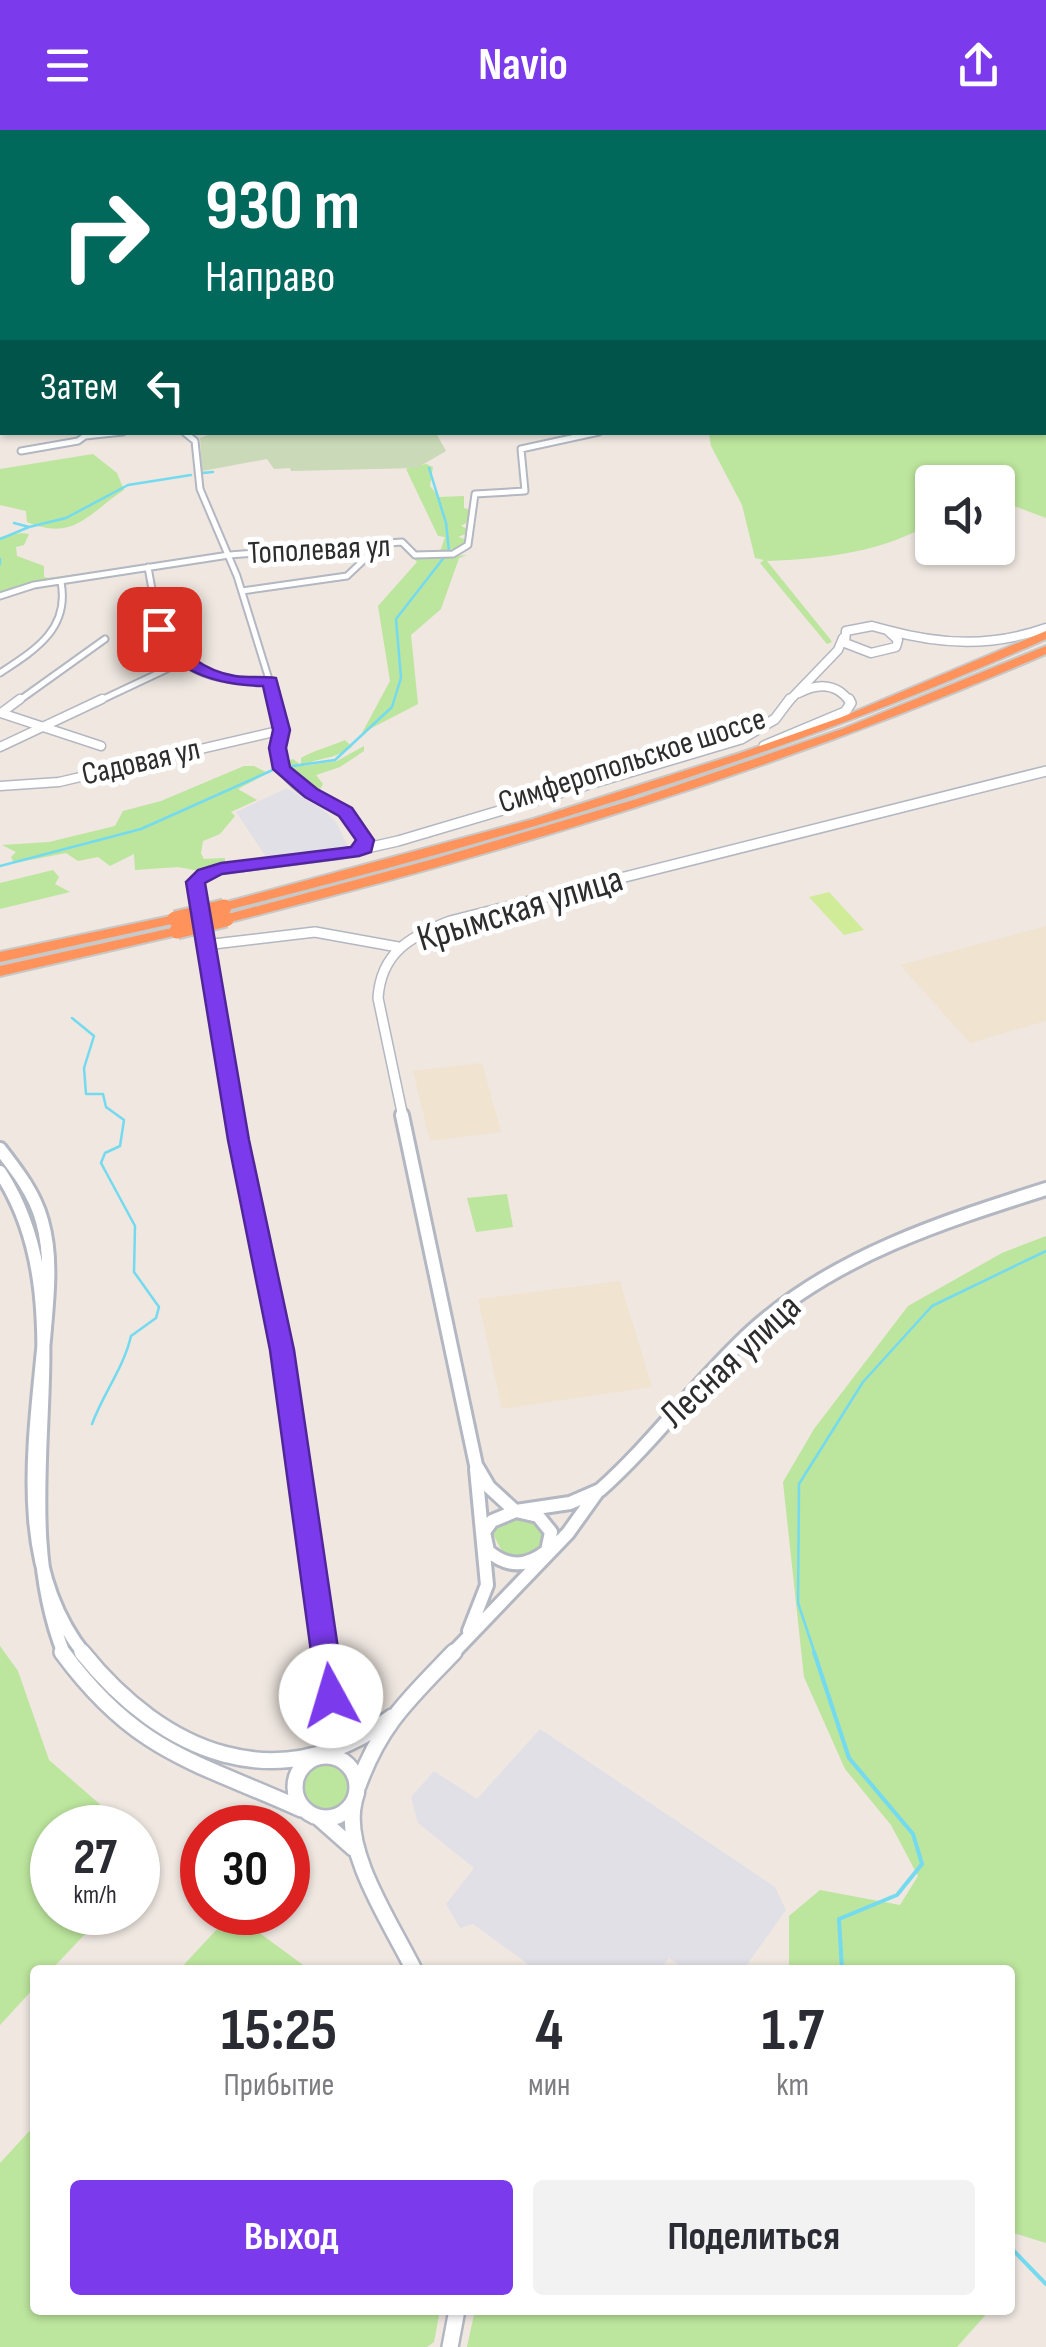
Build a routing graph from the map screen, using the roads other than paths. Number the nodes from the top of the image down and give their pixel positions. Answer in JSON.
{"nodes":[{"id":1,"x":95,"y":435,"type":"edge"},
{"id":2,"x":188,"y":435,"type":"edge"},
{"id":3,"x":585,"y":435,"type":"edge"},
{"id":4,"x":193,"y":439,"type":"joint"},
{"id":5,"x":21,"y":451,"type":"dead end"},
{"id":6,"x":200,"y":487,"type":"joint"},
{"id":7,"x":366,"y":544,"type":"junction"},
{"id":8,"x":229,"y":556,"type":"junction"},
{"id":9,"x":148,"y":567,"type":"junction"},
{"id":10,"x":61,"y":582,"type":"junction"},
{"id":11,"x":242,"y":590,"type":"junction"},
{"id":12,"x":0,"y":596,"type":"edge"},
{"id":13,"x":887,"y":630,"type":"junction"},
{"id":14,"x":1046,"y":632,"type":"edge"},
{"id":15,"x":843,"y":638,"type":"junction"},
{"id":16,"x":105,"y":640,"type":"dead end"},
{"id":17,"x":1046,"y":650,"type":"edge"},
{"id":18,"x":184,"y":661,"type":"junction"},
{"id":19,"x":0,"y":672,"type":"edge"},
{"id":20,"x":270,"y":682,"type":"junction"},
{"id":21,"x":792,"y":698,"type":"junction"},
{"id":22,"x":47,"y":726,"type":"junction"},
{"id":23,"x":282,"y":730,"type":"junction"},
{"id":24,"x":101,"y":746,"type":"dead end"},
{"id":25,"x":0,"y":747,"type":"edge"},
{"id":26,"x":744,"y":755,"type":"junction"},
{"id":27,"x":1046,"y":772,"type":"edge"},
{"id":28,"x":0,"y":786,"type":"edge"},
{"id":29,"x":365,"y":848,"type":"junction"},
{"id":30,"x":225,"y":913,"type":"junction"},
{"id":31,"x":176,"y":925,"type":"junction"},
{"id":32,"x":205,"y":945,"type":"junction"},
{"id":33,"x":398,"y":947,"type":"junction"},
{"id":34,"x":0,"y":957,"type":"edge"},
{"id":35,"x":0,"y":971,"type":"edge"},
{"id":36,"x":0,"y":1148,"type":"edge"},
{"id":37,"x":0,"y":1172,"type":"edge"},
{"id":38,"x":1046,"y":1189,"type":"edge"},
{"id":39,"x":28,"y":1328,"type":"dead end"},
{"id":40,"x":476,"y":1465,"type":"junction"},
{"id":41,"x":598,"y":1491,"type":"junction"},
{"id":42,"x":514,"y":1510,"type":"junction"},
{"id":43,"x":484,"y":1541,"type":"junction"},
{"id":44,"x":547,"y":1552,"type":"junction"},
{"id":45,"x":27,"y":1585,"type":"dead end"},
{"id":46,"x":462,"y":1643,"type":"junction"},
{"id":47,"x":392,"y":1717,"type":"junction"},
{"id":48,"x":329,"y":1757,"type":"junction"},
{"id":49,"x":356,"y":1792,"type":"junction"},
{"id":50,"x":292,"y":1805,"type":"edge"},
{"id":51,"x":299,"y":1805,"type":"edge"},
{"id":52,"x":310,"y":1813,"type":"edge"},
{"id":53,"x":317,"y":1816,"type":"junction"},
{"id":54,"x":356,"y":1851,"type":"junction"},
{"id":55,"x":412,"y":1965,"type":"edge"},
{"id":56,"x":456,"y":2315,"type":"edge"},
{"id":57,"x":450,"y":2347,"type":"edge"}],
"edges":[{"from":1,"to":5,"type":"street"},
{"from":2,"to":4,"type":"street"},
{"from":3,"to":7,"type":"street","name":"Тополевая ул"},
{"from":4,"to":6,"type":"street"},
{"from":6,"to":8,"type":"street"},
{"from":7,"to":8,"type":"street","name":"Тополевая ул"},
{"from":7,"to":11,"type":"street"},
{"from":8,"to":9,"type":"street","name":"Тополевая ул"},
{"from":8,"to":11,"type":"street"},
{"from":9,"to":10,"type":"street","name":"Тополевая ул"},
{"from":9,"to":18,"type":"street"},
{"from":10,"to":12,"type":"street","name":"Тополевая ул"},
{"from":10,"to":19,"type":"street"},
{"from":11,"to":20,"type":"street"},
{"from":13,"to":14,"type":"street"},
{"from":13,"to":15,"type":"street"},
{"from":13,"to":15,"type":"street"},
{"from":14,"to":26,"type":"highway","name":"Симферопольское шоссе"},
{"from":15,"to":21,"type":"street"},
{"from":16,"to":22,"type":"street"},
{"from":17,"to":30,"type":"highway","name":"Симферопольское шоссе"},
{"from":18,"to":20,"type":"street"},
{"from":18,"to":22,"type":"street"},
{"from":20,"to":23,"type":"street"},
{"from":21,"to":26,"type":"street"},
{"from":21,"to":29,"type":"street"},
{"from":22,"to":24,"type":"street"},
{"from":22,"to":25,"type":"street"},
{"from":23,"to":28,"type":"street","name":"Садовая ул"},
{"from":23,"to":29,"type":"street"},
{"from":26,"to":30,"type":"highway","name":"Симферопольское шоссе"},
{"from":27,"to":33,"type":"street","name":"Крымская улица"},
{"from":29,"to":32,"type":"street"},
{"from":30,"to":31,"type":"highway","bridge":true},
{"from":31,"to":34,"type":"highway"},
{"from":31,"to":35,"type":"highway"},
{"from":32,"to":33,"type":"street"},
{"from":32,"to":48,"type":"street"},
{"from":33,"to":40,"type":"street","name":"Крымская улица"},
{"from":36,"to":48,"type":"street"},
{"from":37,"to":39,"type":"street"},
{"from":38,"to":41,"type":"street","name":"Лесная улица"},
{"from":40,"to":42,"type":"street","name":"Крымская улица"},
{"from":40,"to":43,"type":"street"},
{"from":41,"to":42,"type":"street"},
{"from":41,"to":44,"type":"street","name":"Лесная улица"},
{"from":42,"to":43,"type":"street"},
{"from":42,"to":44,"type":"street"},
{"from":43,"to":44,"type":"street"},
{"from":43,"to":46,"type":"street"},
{"from":44,"to":46,"type":"street","name":"Лесная улица"},
{"from":45,"to":50,"type":"street"},
{"from":46,"to":47,"type":"street"},
{"from":47,"to":48,"type":"street"},
{"from":47,"to":49,"type":"street"},
{"from":48,"to":49,"type":"street"},
{"from":48,"to":51,"type":"street"},
{"from":49,"to":53,"type":"street"},
{"from":49,"to":54,"type":"street"},
{"from":52,"to":53,"type":"street"},
{"from":53,"to":54,"type":"street"},
{"from":54,"to":55,"type":"street"},
{"from":56,"to":57,"type":"street"}]}
